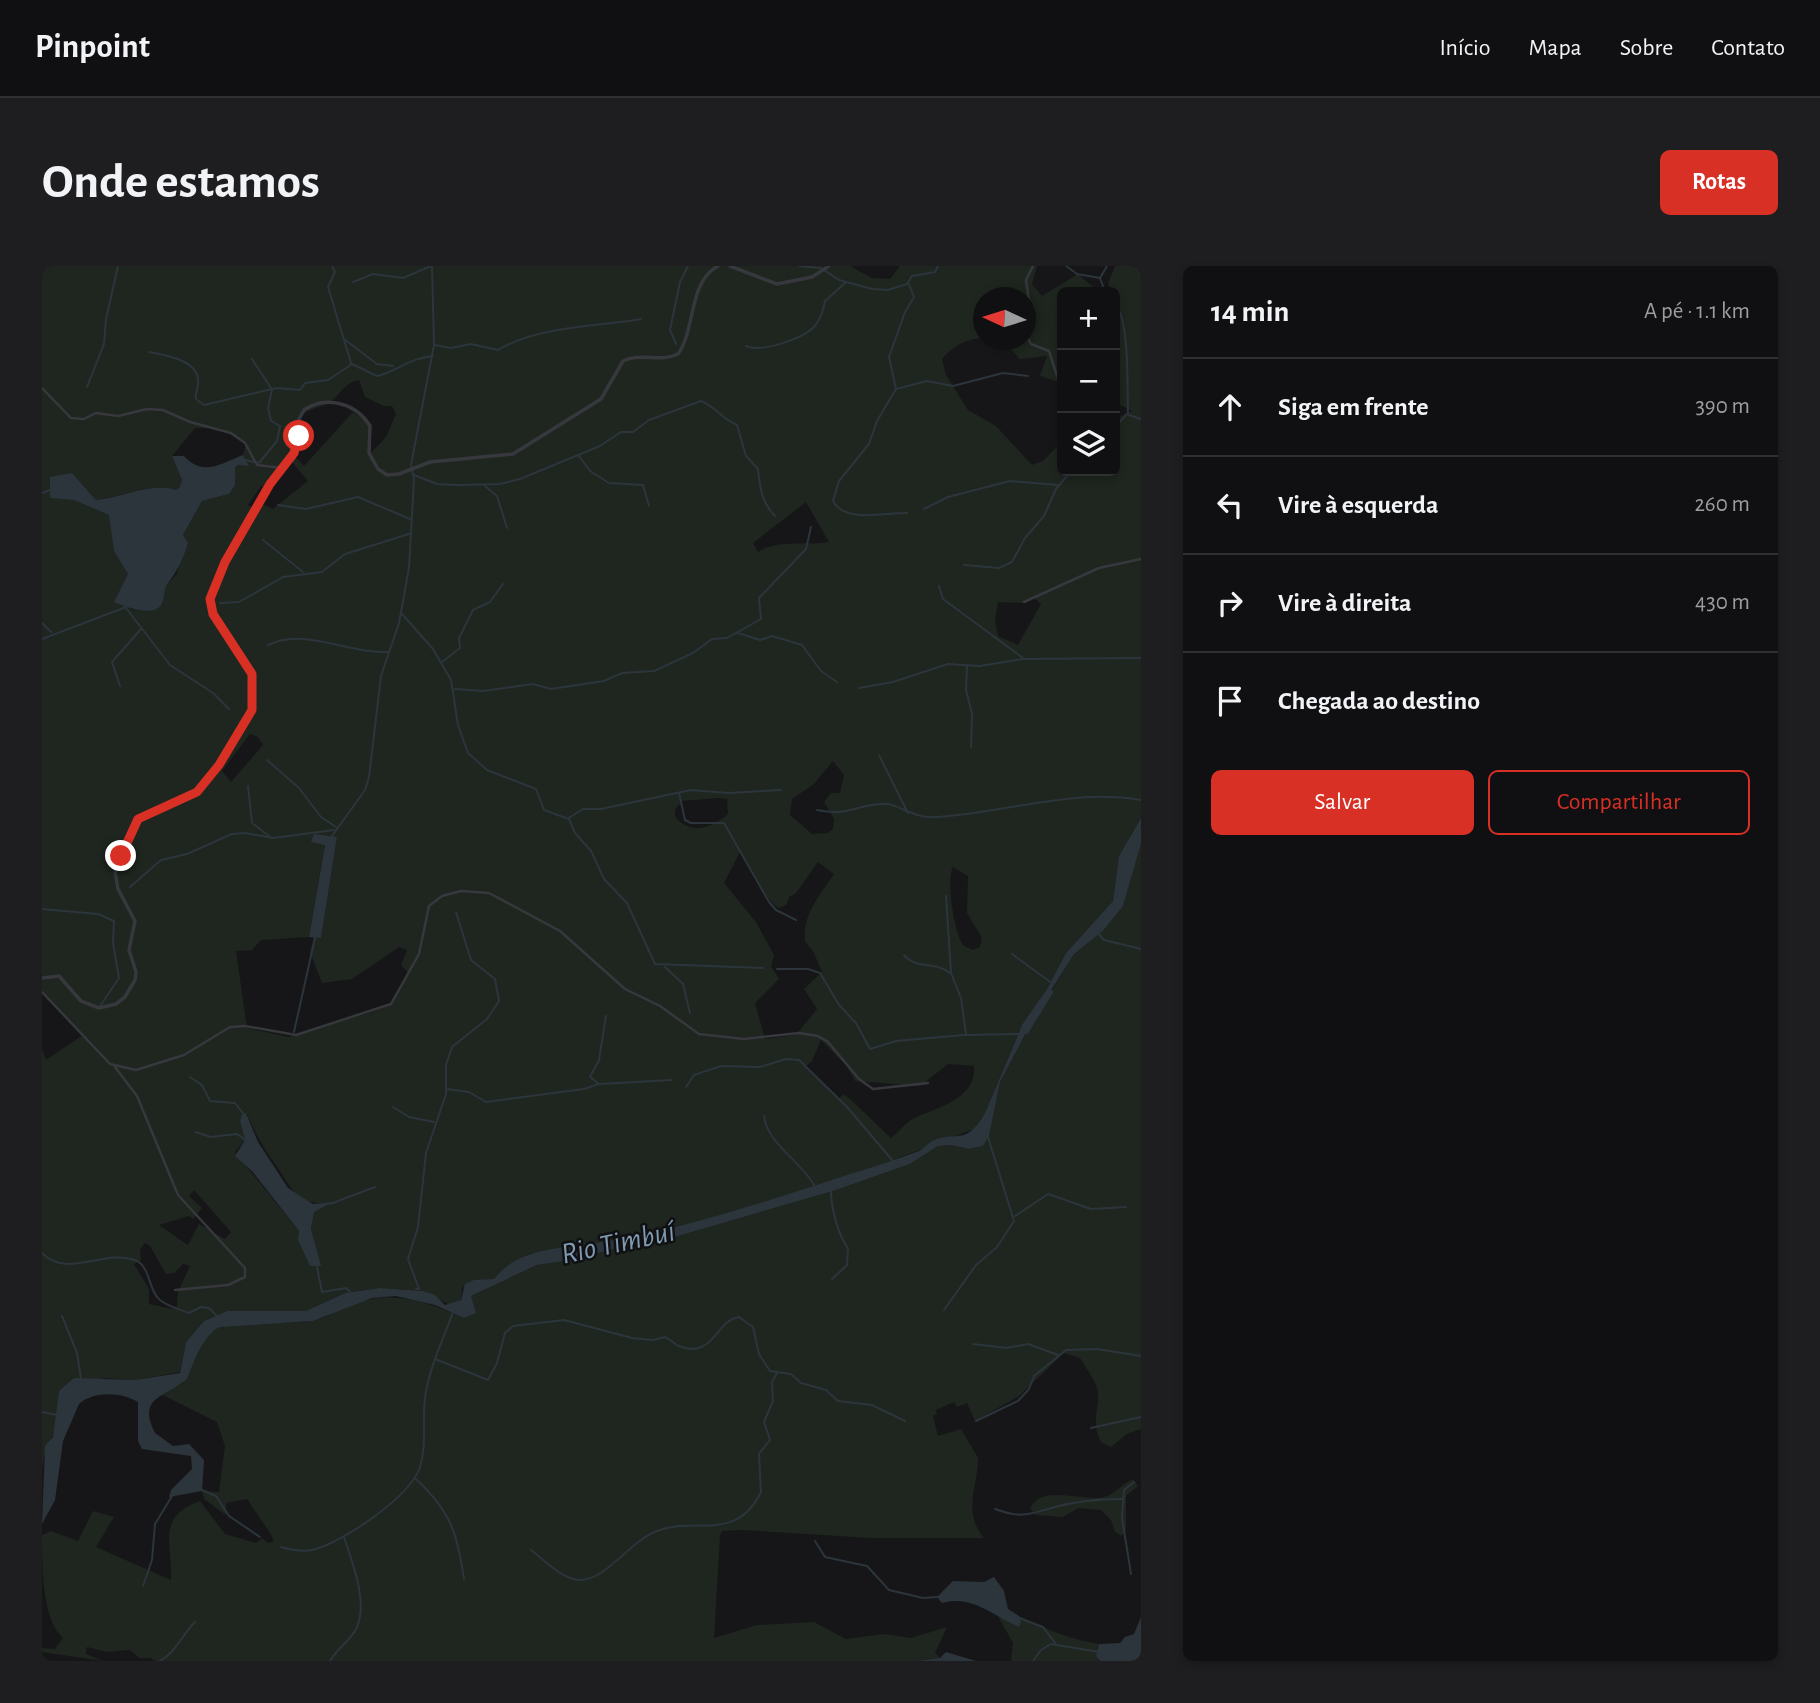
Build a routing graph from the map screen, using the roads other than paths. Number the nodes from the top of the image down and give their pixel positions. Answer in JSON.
{"nodes":[{"id":1,"x":718,"y":266,"type":"edge"},
{"id":2,"x":730,"y":266,"type":"edge"},
{"id":3,"x":829,"y":266,"type":"edge"},
{"id":4,"x":1033,"y":266,"type":"edge"},
{"id":5,"x":1057,"y":376,"type":"dead end"},
{"id":6,"x":42,"y":388,"type":"edge"},
{"id":7,"x":282,"y":468,"type":"junction"},
{"id":8,"x":1141,"y":559,"type":"edge"},
{"id":9,"x":1024,"y":603,"type":"dead end"},
{"id":10,"x":42,"y":978,"type":"edge"},
{"id":11,"x":42,"y":992,"type":"edge"},
{"id":12,"x":113,"y":1066,"type":"junction"},
{"id":13,"x":928,"y":1083,"type":"dead end"},
{"id":14,"x":175,"y":1290,"type":"dead end"}],
"edges":[{"from":1,"to":7,"type":"street"},
{"from":2,"to":3,"type":"street"},
{"from":4,"to":5,"type":"street"},
{"from":6,"to":7,"type":"street"},
{"from":7,"to":10,"type":"street"},
{"from":8,"to":9,"type":"street"},
{"from":11,"to":12,"type":"street"},
{"from":12,"to":13,"type":"street"},
{"from":12,"to":14,"type":"street"}]}
